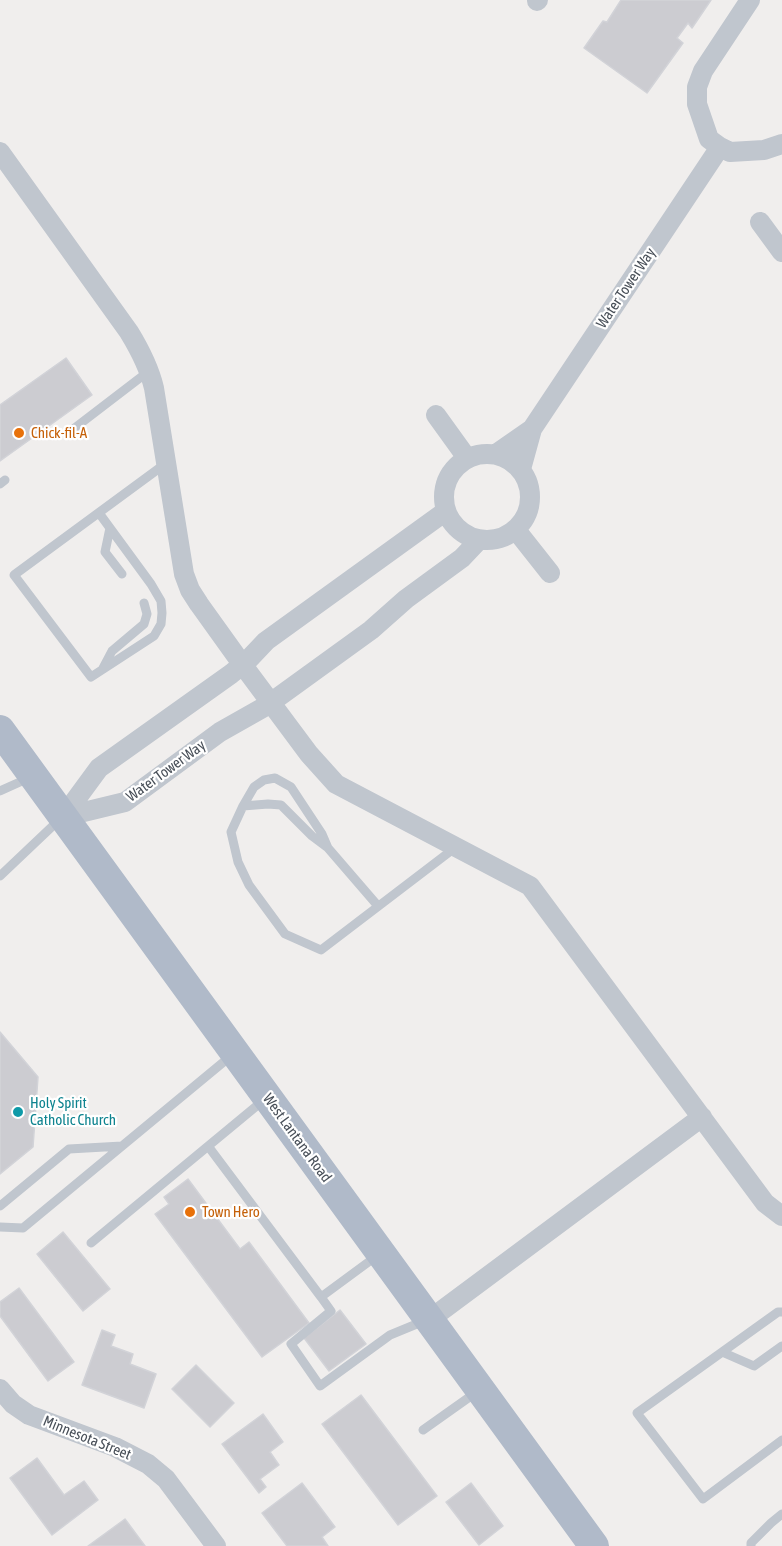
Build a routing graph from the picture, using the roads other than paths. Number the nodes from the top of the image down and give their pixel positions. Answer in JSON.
{"nodes":[{"id":1,"x":750,"y":0,"type":"edge"},
{"id":2,"x":782,"y":144,"type":"edge"},
{"id":3,"x":720,"y":147,"type":"junction"},
{"id":4,"x":0,"y":153,"type":"edge"},
{"id":5,"x":760,"y":222,"type":"dead end"},
{"id":6,"x":782,"y":252,"type":"edge"},
{"id":7,"x":150,"y":370,"type":"junction"},
{"id":8,"x":436,"y":415,"type":"dead end"},
{"id":9,"x":532,"y":429,"type":"junction"},
{"id":10,"x":72,"y":430,"type":"dead end"},
{"id":11,"x":496,"y":454,"type":"junction"},
{"id":12,"x":467,"y":458,"type":"junction"},
{"id":13,"x":165,"y":464,"type":"junction"},
{"id":14,"x":521,"y":469,"type":"junction"},
{"id":15,"x":446,"y":511,"type":"junction"},
{"id":16,"x":99,"y":513,"type":"junction"},
{"id":17,"x":110,"y":528,"type":"junction"},
{"id":18,"x":516,"y":530,"type":"junction"},
{"id":19,"x":479,"y":540,"type":"junction"},
{"id":20,"x":550,"y":573,"type":"dead end"},
{"id":21,"x":122,"y":574,"type":"dead end"},
{"id":22,"x":144,"y":603,"type":"dead end"},
{"id":23,"x":242,"y":664,"type":"junction"},
{"id":24,"x":102,"y":670,"type":"junction"},
{"id":25,"x":271,"y":702,"type":"junction"},
{"id":26,"x":0,"y":730,"type":"edge"},
{"id":27,"x":33,"y":776,"type":"junction"},
{"id":28,"x":0,"y":791,"type":"edge"},
{"id":29,"x":243,"y":806,"type":"junction"},
{"id":30,"x":63,"y":817,"type":"junction"},
{"id":31,"x":456,"y":847,"type":"junction"},
{"id":32,"x":328,"y":848,"type":"junction"},
{"id":33,"x":0,"y":876,"type":"edge"},
{"id":34,"x":378,"y":906,"type":"junction"},
{"id":35,"x":235,"y":1053,"type":"junction"},
{"id":36,"x":268,"y":1097,"type":"junction"},
{"id":37,"x":702,"y":1117,"type":"junction"},
{"id":38,"x":122,"y":1146,"type":"junction"},
{"id":39,"x":208,"y":1146,"type":"junction"},
{"id":40,"x":0,"y":1206,"type":"edge"},
{"id":41,"x":782,"y":1216,"type":"edge"},
{"id":42,"x":0,"y":1227,"type":"edge"},
{"id":43,"x":91,"y":1243,"type":"dead end"},
{"id":44,"x":381,"y":1253,"type":"junction"},
{"id":45,"x":321,"y":1297,"type":"junction"},
{"id":46,"x":782,"y":1312,"type":"edge"},
{"id":47,"x":429,"y":1320,"type":"junction"},
{"id":48,"x":782,"y":1346,"type":"edge"},
{"id":49,"x":722,"y":1352,"type":"junction"},
{"id":50,"x":0,"y":1389,"type":"edge"},
{"id":51,"x":480,"y":1390,"type":"junction"},
{"id":52,"x":423,"y":1430,"type":"dead end"},
{"id":53,"x":782,"y":1440,"type":"edge"},
{"id":54,"x":782,"y":1514,"type":"edge"},
{"id":55,"x":216,"y":1546,"type":"edge"},
{"id":56,"x":594,"y":1546,"type":"edge"},
{"id":57,"x":751,"y":1546,"type":"edge"}],
"edges":[{"from":1,"to":3,"type":"street"},
{"from":2,"to":3,"type":"street"},
{"from":3,"to":9,"type":"street","name":"Water Tower Way"},
{"from":4,"to":7,"type":"street"},
{"from":5,"to":6,"type":"street"},
{"from":7,"to":10,"type":"lane"},
{"from":7,"to":13,"type":"street"},
{"from":8,"to":12,"type":"street"},
{"from":9,"to":11,"type":"street","name":"Water Tower Way"},
{"from":9,"to":14,"type":"street","name":"Water Tower Way"},
{"from":11,"to":12,"type":"street","name":"Water Tower Way"},
{"from":11,"to":14,"type":"street"},
{"from":12,"to":15,"type":"street"},
{"from":13,"to":16,"type":"lane"},
{"from":13,"to":23,"type":"street"},
{"from":14,"to":18,"type":"street"},
{"from":15,"to":19,"type":"street"},
{"from":15,"to":23,"type":"street"},
{"from":16,"to":17,"type":"lane"},
{"from":16,"to":24,"type":"lane"},
{"from":17,"to":21,"type":"lane"},
{"from":17,"to":24,"type":"lane"},
{"from":18,"to":19,"type":"street"},
{"from":18,"to":20,"type":"street"},
{"from":19,"to":25,"type":"street","name":"Water Tower Way"},
{"from":22,"to":24,"type":"lane"},
{"from":23,"to":25,"type":"street"},
{"from":23,"to":30,"type":"street"},
{"from":25,"to":30,"type":"street","name":"Water Tower Way"},
{"from":25,"to":31,"type":"street"},
{"from":26,"to":27,"type":"main road","name":"West Lantana Road"},
{"from":27,"to":28,"type":"lane"},
{"from":27,"to":30,"type":"main road","name":"West Lantana Road"},
{"from":29,"to":32,"type":"lane"},
{"from":29,"to":32,"type":"lane"},
{"from":29,"to":34,"type":"lane"},
{"from":30,"to":33,"type":"lane"},
{"from":30,"to":35,"type":"main road","name":"West Lantana Road"},
{"from":31,"to":34,"type":"lane"},
{"from":31,"to":37,"type":"street"},
{"from":32,"to":34,"type":"lane"},
{"from":35,"to":36,"type":"main road","name":"West Lantana Road"},
{"from":35,"to":38,"type":"lane"},
{"from":36,"to":39,"type":"lane"},
{"from":36,"to":44,"type":"main road","name":"West Lantana Road"},
{"from":37,"to":41,"type":"street"},
{"from":37,"to":47,"type":"street"},
{"from":38,"to":40,"type":"lane"},
{"from":38,"to":42,"type":"lane"},
{"from":39,"to":43,"type":"lane"},
{"from":39,"to":45,"type":"lane"},
{"from":44,"to":45,"type":"lane"},
{"from":44,"to":47,"type":"main road","name":"West Lantana Road"},
{"from":45,"to":47,"type":"lane"},
{"from":46,"to":49,"type":"lane"},
{"from":47,"to":51,"type":"main road","name":"West Lantana Road"},
{"from":48,"to":49,"type":"lane"},
{"from":49,"to":53,"type":"lane"},
{"from":50,"to":55,"type":"street","name":"Minnesota Street"},
{"from":51,"to":52,"type":"lane"},
{"from":51,"to":56,"type":"main road","name":"West Lantana Road"},
{"from":54,"to":57,"type":"lane"}]}
